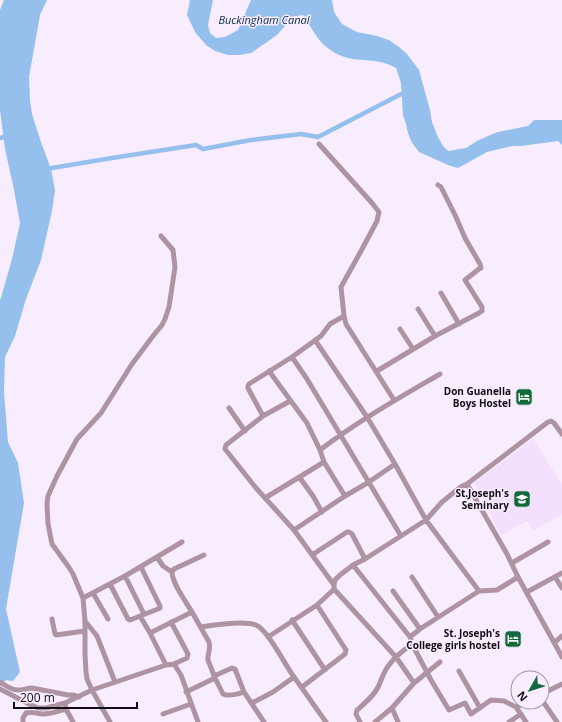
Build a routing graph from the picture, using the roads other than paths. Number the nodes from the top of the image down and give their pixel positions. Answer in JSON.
{"nodes":[{"id":1,"x":319,"y":144,"type":"dead end"},
{"id":2,"x":438,"y":185,"type":"dead end"},
{"id":3,"x":161,"y":236,"type":"dead end"},
{"id":4,"x":441,"y":293,"type":"dead end"},
{"id":5,"x":418,"y":309,"type":"dead end"},
{"id":6,"x":344,"y":316,"type":"junction"},
{"id":7,"x":459,"y":324,"type":"junction"},
{"id":8,"x":400,"y":329,"type":"dead end"},
{"id":9,"x":435,"y":336,"type":"junction"},
{"id":10,"x":315,"y":340,"type":"junction"},
{"id":11,"x":413,"y":349,"type":"junction"},
{"id":12,"x":292,"y":357,"type":"junction"},
{"id":13,"x":269,"y":371,"type":"junction"},
{"id":14,"x":377,"y":371,"type":"junction"},
{"id":15,"x":440,"y":374,"type":"dead end"},
{"id":16,"x":394,"y":400,"type":"junction"},
{"id":17,"x":290,"y":401,"type":"junction"},
{"id":18,"x":229,"y":408,"type":"dead end"},
{"id":19,"x":263,"y":416,"type":"junction"},
{"id":20,"x":367,"y":417,"type":"junction"},
{"id":21,"x":245,"y":431,"type":"junction"},
{"id":22,"x":340,"y":434,"type":"junction"},
{"id":23,"x":562,"y":434,"type":"edge"},
{"id":24,"x":320,"y":450,"type":"junction"},
{"id":25,"x":324,"y":462,"type":"junction"},
{"id":26,"x":395,"y":464,"type":"junction"},
{"id":27,"x":300,"y":478,"type":"junction"},
{"id":28,"x":369,"y":482,"type":"junction"},
{"id":29,"x":467,"y":484,"type":"junction"},
{"id":30,"x":345,"y":496,"type":"junction"},
{"id":31,"x":265,"y":498,"type":"junction"},
{"id":32,"x":322,"y":512,"type":"junction"},
{"id":33,"x":426,"y":520,"type":"junction"},
{"id":34,"x":294,"y":530,"type":"junction"},
{"id":35,"x":401,"y":536,"type":"junction"},
{"id":36,"x":182,"y":542,"type":"dead end"},
{"id":37,"x":548,"y":542,"type":"dead end"},
{"id":38,"x":204,"y":555,"type":"dead end"},
{"id":39,"x":312,"y":555,"type":"junction"},
{"id":40,"x":157,"y":558,"type":"junction"},
{"id":41,"x":365,"y":558,"type":"junction"},
{"id":42,"x":512,"y":563,"type":"junction"},
{"id":43,"x":353,"y":565,"type":"junction"},
{"id":44,"x":141,"y":567,"type":"junction"},
{"id":45,"x":172,"y":572,"type":"junction"},
{"id":46,"x":562,"y":573,"type":"edge"},
{"id":47,"x":125,"y":576,"type":"junction"},
{"id":48,"x":412,"y":577,"type":"dead end"},
{"id":49,"x":518,"y":577,"type":"junction"},
{"id":50,"x":555,"y":577,"type":"junction"},
{"id":51,"x":110,"y":584,"type":"junction"},
{"id":52,"x":334,"y":587,"type":"junction"},
{"id":53,"x":562,"y":588,"type":"edge"},
{"id":54,"x":393,"y":591,"type":"dead end"},
{"id":55,"x":479,"y":591,"type":"junction"},
{"id":56,"x":527,"y":592,"type":"junction"},
{"id":57,"x":93,"y":593,"type":"junction"},
{"id":58,"x":83,"y":598,"type":"junction"},
{"id":59,"x":317,"y":605,"type":"junction"},
{"id":60,"x":192,"y":612,"type":"junction"},
{"id":61,"x":142,"y":615,"type":"junction"},
{"id":62,"x":438,"y":618,"type":"junction"},
{"id":63,"x":52,"y":619,"type":"dead end"},
{"id":64,"x":108,"y":619,"type":"dead end"},
{"id":65,"x":292,"y":620,"type":"junction"},
{"id":66,"x":85,"y":621,"type":"junction"},
{"id":67,"x":171,"y":622,"type":"junction"},
{"id":68,"x":201,"y":627,"type":"junction"},
{"id":69,"x":420,"y":629,"type":"junction"},
{"id":70,"x":85,"y":631,"type":"junction"},
{"id":71,"x":150,"y":633,"type":"junction"},
{"id":72,"x":266,"y":635,"type":"junction"},
{"id":73,"x":562,"y":636,"type":"edge"},
{"id":74,"x":410,"y":637,"type":"junction"},
{"id":75,"x":554,"y":643,"type":"junction"},
{"id":76,"x":412,"y":644,"type":"junction"},
{"id":77,"x":396,"y":657,"type":"junction"},
{"id":78,"x":562,"y":657,"type":"edge"},
{"id":79,"x":440,"y":662,"type":"dead end"},
{"id":80,"x":174,"y":664,"type":"junction"},
{"id":81,"x":166,"y":665,"type":"junction"},
{"id":82,"x":325,"y":670,"type":"junction"},
{"id":83,"x":459,"y":671,"type":"dead end"},
{"id":84,"x":427,"y":672,"type":"junction"},
{"id":85,"x":215,"y":677,"type":"junction"},
{"id":86,"x":294,"y":677,"type":"junction"},
{"id":87,"x":0,"y":682,"type":"edge"},
{"id":88,"x":115,"y":682,"type":"junction"},
{"id":89,"x":414,"y":683,"type":"junction"},
{"id":90,"x":562,"y":684,"type":"edge"},
{"id":91,"x":302,"y":687,"type":"junction"},
{"id":92,"x":0,"y":689,"type":"edge"},
{"id":93,"x":92,"y":690,"type":"junction"},
{"id":94,"x":550,"y":690,"type":"edge"},
{"id":95,"x":186,"y":692,"type":"junction"},
{"id":96,"x":244,"y":692,"type":"junction"},
{"id":97,"x":79,"y":697,"type":"junction"},
{"id":98,"x":65,"y":703,"type":"junction"},
{"id":99,"x":191,"y":704,"type":"junction"},
{"id":100,"x":252,"y":704,"type":"junction"},
{"id":101,"x":510,"y":704,"type":"edge"},
{"id":102,"x":392,"y":708,"type":"junction"},
{"id":103,"x":480,"y":708,"type":"junction"},
{"id":104,"x":66,"y":709,"type":"junction"},
{"id":105,"x":518,"y":710,"type":"edge"},
{"id":106,"x":549,"y":710,"type":"edge"},
{"id":107,"x":163,"y":714,"type":"dead end"},
{"id":108,"x":521,"y":714,"type":"junction"},
{"id":109,"x":22,"y":722,"type":"edge"},
{"id":110,"x":73,"y":722,"type":"edge"},
{"id":111,"x":110,"y":722,"type":"edge"},
{"id":112,"x":198,"y":722,"type":"edge"},
{"id":113,"x":264,"y":722,"type":"edge"},
{"id":114,"x":326,"y":722,"type":"edge"},
{"id":115,"x":360,"y":722,"type":"edge"},
{"id":116,"x":375,"y":722,"type":"edge"},
{"id":117,"x":398,"y":722,"type":"edge"},
{"id":118,"x":509,"y":722,"type":"edge"},
{"id":119,"x":526,"y":722,"type":"edge"},
{"id":120,"x":557,"y":722,"type":"edge"}],
"edges":[{"from":1,"to":6,"type":"street"},
{"from":2,"to":7,"type":"street"},
{"from":3,"to":58,"type":"street"},
{"from":4,"to":7,"type":"street"},
{"from":5,"to":9,"type":"street"},
{"from":6,"to":10,"type":"street"},
{"from":6,"to":14,"type":"street"},
{"from":7,"to":9,"type":"street"},
{"from":8,"to":11,"type":"street"},
{"from":9,"to":11,"type":"street"},
{"from":10,"to":12,"type":"street"},
{"from":10,"to":20,"type":"street"},
{"from":11,"to":14,"type":"street"},
{"from":12,"to":13,"type":"street"},
{"from":12,"to":22,"type":"street"},
{"from":13,"to":17,"type":"street"},
{"from":13,"to":19,"type":"street"},
{"from":14,"to":16,"type":"street"},
{"from":15,"to":16,"type":"street"},
{"from":16,"to":20,"type":"street"},
{"from":17,"to":19,"type":"street"},
{"from":17,"to":24,"type":"street"},
{"from":18,"to":21,"type":"street"},
{"from":19,"to":21,"type":"street"},
{"from":20,"to":22,"type":"street"},
{"from":20,"to":26,"type":"street"},
{"from":21,"to":31,"type":"street"},
{"from":22,"to":24,"type":"street"},
{"from":22,"to":28,"type":"street"},
{"from":23,"to":29,"type":"street"},
{"from":24,"to":25,"type":"street"},
{"from":25,"to":27,"type":"street"},
{"from":25,"to":30,"type":"street"},
{"from":26,"to":28,"type":"street"},
{"from":26,"to":33,"type":"street"},
{"from":27,"to":31,"type":"street"},
{"from":27,"to":32,"type":"street"},
{"from":28,"to":30,"type":"street"},
{"from":28,"to":35,"type":"street"},
{"from":29,"to":33,"type":"street"},
{"from":29,"to":42,"type":"street"},
{"from":30,"to":32,"type":"street"},
{"from":31,"to":34,"type":"street"},
{"from":32,"to":34,"type":"street"},
{"from":33,"to":35,"type":"street"},
{"from":33,"to":55,"type":"street"},
{"from":34,"to":39,"type":"street"},
{"from":35,"to":41,"type":"street"},
{"from":36,"to":40,"type":"street"},
{"from":37,"to":42,"type":"street"},
{"from":38,"to":45,"type":"street"},
{"from":39,"to":41,"type":"street"},
{"from":39,"to":52,"type":"street"},
{"from":40,"to":44,"type":"street"},
{"from":40,"to":45,"type":"street"},
{"from":41,"to":43,"type":"street"},
{"from":42,"to":49,"type":"street"},
{"from":43,"to":52,"type":"street"},
{"from":43,"to":74,"type":"street"},
{"from":44,"to":47,"type":"street"},
{"from":44,"to":61,"type":"street"},
{"from":45,"to":60,"type":"street"},
{"from":46,"to":50,"type":"street"},
{"from":47,"to":51,"type":"street"},
{"from":47,"to":61,"type":"street"},
{"from":48,"to":62,"type":"street"},
{"from":49,"to":55,"type":"street"},
{"from":49,"to":56,"type":"street"},
{"from":50,"to":53,"type":"street"},
{"from":50,"to":56,"type":"street"},
{"from":51,"to":57,"type":"street"},
{"from":51,"to":61,"type":"street"},
{"from":52,"to":59,"type":"street"},
{"from":52,"to":77,"type":"street"},
{"from":54,"to":69,"type":"street"},
{"from":55,"to":62,"type":"street"},
{"from":56,"to":75,"type":"street"},
{"from":57,"to":58,"type":"street"},
{"from":57,"to":64,"type":"street"},
{"from":58,"to":66,"type":"street"},
{"from":59,"to":65,"type":"street"},
{"from":59,"to":82,"type":"street"},
{"from":60,"to":67,"type":"street"},
{"from":60,"to":68,"type":"street"},
{"from":61,"to":71,"type":"street"},
{"from":62,"to":69,"type":"street"},
{"from":63,"to":70,"type":"street"},
{"from":65,"to":72,"type":"street"},
{"from":65,"to":82,"type":"street"},
{"from":66,"to":70,"type":"street"},
{"from":66,"to":88,"type":"street"},
{"from":67,"to":71,"type":"street"},
{"from":67,"to":80,"type":"street"},
{"from":68,"to":72,"type":"street"},
{"from":68,"to":85,"type":"street"},
{"from":69,"to":74,"type":"street"},
{"from":70,"to":93,"type":"street"},
{"from":71,"to":81,"type":"street"},
{"from":72,"to":86,"type":"street"},
{"from":73,"to":75,"type":"street"},
{"from":74,"to":76,"type":"street"},
{"from":75,"to":78,"type":"street"},
{"from":76,"to":77,"type":"street"},
{"from":76,"to":84,"type":"street"},
{"from":77,"to":89,"type":"street"},
{"from":77,"to":115,"type":"street"},
{"from":79,"to":84,"type":"street"},
{"from":80,"to":81,"type":"street"},
{"from":80,"to":95,"type":"street"},
{"from":81,"to":88,"type":"street"},
{"from":82,"to":91,"type":"street"},
{"from":83,"to":103,"type":"street"},
{"from":84,"to":89,"type":"street"},
{"from":84,"to":103,"type":"street"},
{"from":85,"to":95,"type":"street"},
{"from":85,"to":96,"type":"street"},
{"from":85,"to":96,"type":"street"},
{"from":86,"to":91,"type":"street"},
{"from":86,"to":100,"type":"street"},
{"from":87,"to":97,"type":"street"},
{"from":88,"to":93,"type":"street"},
{"from":89,"to":102,"type":"street"},
{"from":90,"to":94,"type":"street"},
{"from":91,"to":114,"type":"street"},
{"from":92,"to":98,"type":"street"},
{"from":93,"to":97,"type":"street"},
{"from":93,"to":111,"type":"street"},
{"from":95,"to":99,"type":"street"},
{"from":96,"to":100,"type":"street"},
{"from":97,"to":98,"type":"street"},
{"from":98,"to":104,"type":"street"},
{"from":99,"to":107,"type":"street"},
{"from":99,"to":112,"type":"street"},
{"from":100,"to":113,"type":"street"},
{"from":101,"to":103,"type":"street"},
{"from":102,"to":116,"type":"street"},
{"from":102,"to":117,"type":"street"},
{"from":104,"to":109,"type":"street"},
{"from":104,"to":110,"type":"street"},
{"from":105,"to":108,"type":"street"},
{"from":106,"to":120,"type":"street"},
{"from":108,"to":118,"type":"street"},
{"from":108,"to":119,"type":"street"}]}
